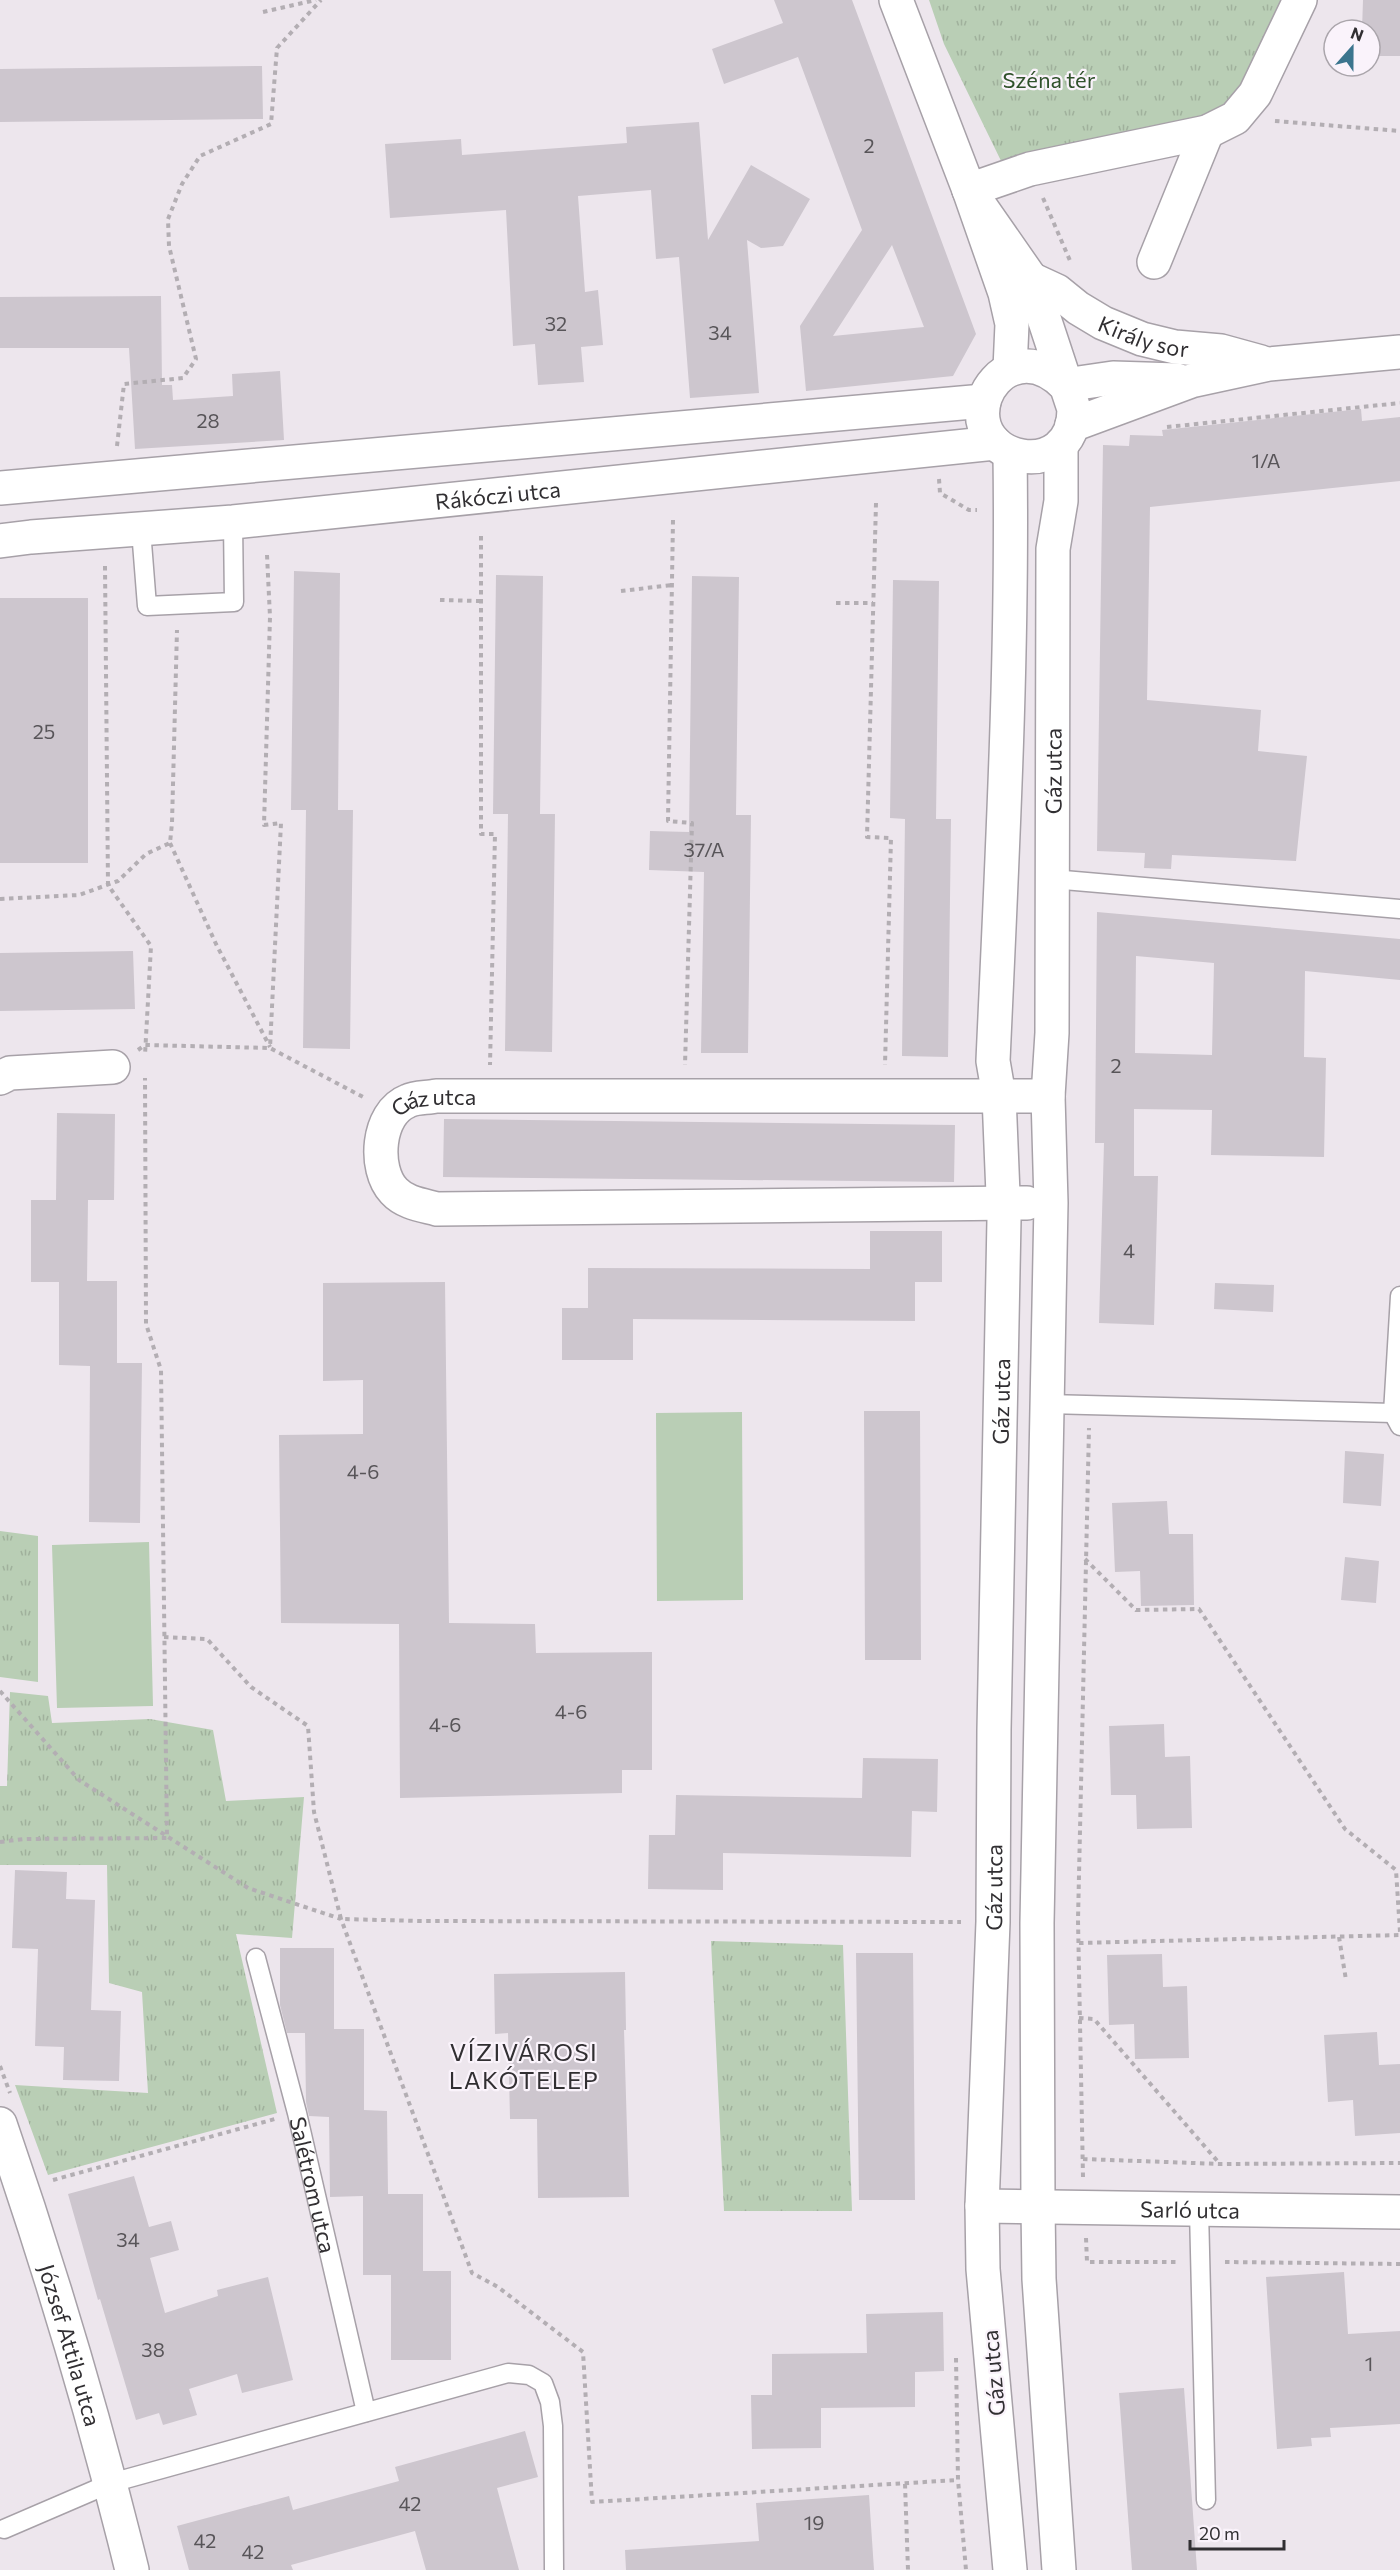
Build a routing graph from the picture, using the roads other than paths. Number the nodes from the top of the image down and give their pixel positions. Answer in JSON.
{"nodes":[{"id":1,"x":896,"y":0,"type":"edge"},
{"id":2,"x":1300,"y":0,"type":"edge"},
{"id":3,"x":1221,"y":125,"type":"junction"},
{"id":4,"x":969,"y":190,"type":"junction"},
{"id":5,"x":1154,"y":262,"type":"dead end"},
{"id":6,"x":1031,"y":279,"type":"junction"},
{"id":7,"x":1400,"y":352,"type":"edge"},
{"id":8,"x":1269,"y":364,"type":"junction"},
{"id":9,"x":1010,"y":369,"type":"junction"},
{"id":10,"x":1191,"y":381,"type":"junction"},
{"id":11,"x":1065,"y":385,"type":"junction"},
{"id":12,"x":984,"y":401,"type":"junction"},
{"id":13,"x":1067,"y":435,"type":"junction"},
{"id":14,"x":1003,"y":448,"type":"junction"},
{"id":15,"x":0,"y":488,"type":"edge"},
{"id":16,"x":233,"y":522,"type":"junction"},
{"id":17,"x":141,"y":530,"type":"junction"},
{"id":18,"x":0,"y":542,"type":"edge"},
{"id":19,"x":1052,"y":879,"type":"junction"},
{"id":20,"x":1400,"y":909,"type":"edge"},
{"id":21,"x":113,"y":1067,"type":"road end"},
{"id":22,"x":0,"y":1078,"type":"edge"},
{"id":23,"x":999,"y":1096,"type":"junction"},
{"id":24,"x":1048,"y":1096,"type":"junction"},
{"id":25,"x":1004,"y":1203,"type":"junction"},
{"id":26,"x":1051,"y":1203,"type":"junction"},
{"id":27,"x":1400,"y":1296,"type":"edge"},
{"id":28,"x":1047,"y":1404,"type":"junction"},
{"id":29,"x":1396,"y":1420,"type":"edge"},
{"id":30,"x":256,"y":1958,"type":"dead end"},
{"id":31,"x":0,"y":2124,"type":"edge"},
{"id":32,"x":982,"y":2206,"type":"junction"},
{"id":33,"x":1038,"y":2207,"type":"junction"},
{"id":34,"x":1199,"y":2210,"type":"junction"},
{"id":35,"x":1400,"y":2211,"type":"edge"},
{"id":36,"x":366,"y":2412,"type":"junction"},
{"id":37,"x":111,"y":2484,"type":"junction"},
{"id":38,"x":1206,"y":2500,"type":"dead end"},
{"id":39,"x":4,"y":2529,"type":"dead end"},
{"id":40,"x":132,"y":2570,"type":"edge"},
{"id":41,"x":554,"y":2570,"type":"edge"},
{"id":42,"x":1010,"y":2570,"type":"edge"},
{"id":43,"x":1059,"y":2570,"type":"edge"}],
"edges":[{"from":1,"to":4,"type":"street"},
{"from":2,"to":3,"type":"street"},
{"from":3,"to":4,"type":"street"},
{"from":3,"to":5,"type":"street"},
{"from":4,"to":6,"type":"street"},
{"from":4,"to":9,"type":"street"},
{"from":6,"to":8,"type":"street","name":"Király sor"},
{"from":6,"to":11,"type":"street"},
{"from":7,"to":8,"type":"street","name":"Király sor"},
{"from":8,"to":10,"type":"street","name":"Király sor"},
{"from":9,"to":11,"type":"street"},
{"from":9,"to":12,"type":"street"},
{"from":10,"to":11,"type":"street","name":"Király sor"},
{"from":10,"to":13,"type":"street","name":"Király sor"},
{"from":11,"to":13,"type":"street"},
{"from":12,"to":14,"type":"street"},
{"from":12,"to":15,"type":"street"},
{"from":13,"to":14,"type":"street"},
{"from":13,"to":19,"type":"street","name":"Gáz utca"},
{"from":14,"to":16,"type":"street","name":"Rákóczi utca"},
{"from":14,"to":23,"type":"street","name":"Gáz utca"},
{"from":16,"to":17,"type":"street","name":"Rákóczi utca"},
{"from":16,"to":17,"type":"lane"},
{"from":17,"to":18,"type":"street","name":"Rákóczi utca"},
{"from":19,"to":20,"type":"lane"},
{"from":19,"to":24,"type":"street","name":"Gáz utca"},
{"from":21,"to":22,"type":"street"},
{"from":23,"to":24,"type":"street","name":"Gáz utca"},
{"from":23,"to":25,"type":"street","name":"Gáz utca"},
{"from":23,"to":25,"type":"street","name":"Gáz utca"},
{"from":24,"to":26,"type":"street","name":"Gáz utca"},
{"from":25,"to":26,"type":"street","name":"Gáz utca"},
{"from":25,"to":32,"type":"street","name":"Gáz utca"},
{"from":26,"to":28,"type":"street","name":"Gáz utca"},
{"from":27,"to":29,"type":"lane"},
{"from":28,"to":29,"type":"lane"},
{"from":28,"to":33,"type":"street","name":"Gáz utca"},
{"from":30,"to":36,"type":"lane","name":"Salétrom utca"},
{"from":31,"to":37,"type":"street","name":"József Attila utca"},
{"from":32,"to":33,"type":"street","name":"Sarló utca"},
{"from":32,"to":42,"type":"street","name":"Gáz utca"},
{"from":33,"to":34,"type":"street","name":"Sarló utca"},
{"from":33,"to":43,"type":"street","name":"Gáz utca"},
{"from":34,"to":35,"type":"street","name":"Sarló utca"},
{"from":34,"to":38,"type":"lane"},
{"from":36,"to":37,"type":"lane"},
{"from":36,"to":41,"type":"lane"},
{"from":37,"to":39,"type":"lane"},
{"from":37,"to":40,"type":"street","name":"József Attila utca"}]}
